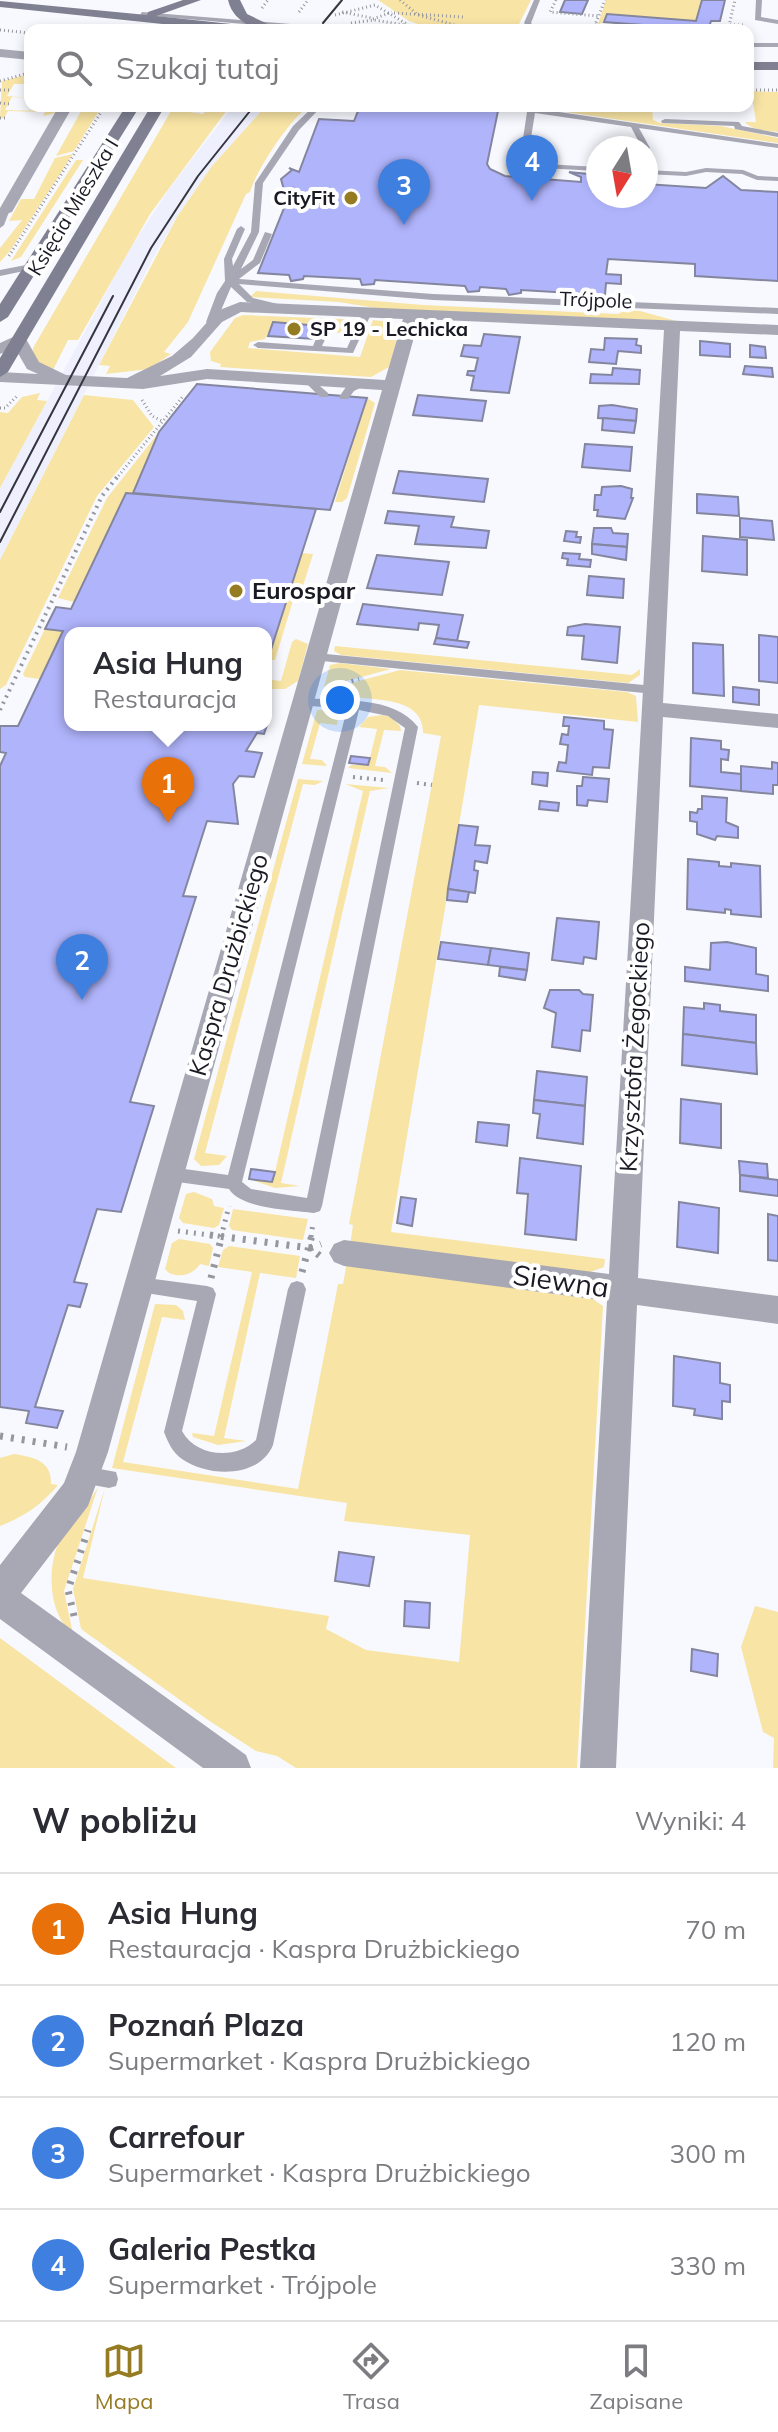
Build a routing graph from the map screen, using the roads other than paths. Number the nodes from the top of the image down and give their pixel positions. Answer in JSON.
{"nodes":[{"id":1,"x":195,"y":0,"type":"edge"},
{"id":2,"x":204,"y":0,"type":"edge"},
{"id":3,"x":232,"y":0,"type":"edge"},
{"id":4,"x":537,"y":0,"type":"edge"},
{"id":5,"x":759,"y":0,"type":"edge"},
{"id":6,"x":0,"y":4,"type":"edge"},
{"id":7,"x":142,"y":14,"type":"junction"},
{"id":8,"x":101,"y":15,"type":"junction"},
{"id":9,"x":778,"y":22,"type":"edge"},
{"id":10,"x":185,"y":23,"type":"edge"},
{"id":11,"x":210,"y":24,"type":"edge"},
{"id":12,"x":250,"y":24,"type":"edge"},
{"id":13,"x":528,"y":24,"type":"edge"},
{"id":14,"x":754,"y":45,"type":"edge"},
{"id":15,"x":778,"y":45,"type":"edge"},
{"id":16,"x":1,"y":54,"type":"edge"},
{"id":17,"x":24,"y":56,"type":"edge"},
{"id":18,"x":754,"y":66,"type":"edge"},
{"id":19,"x":778,"y":66,"type":"edge"},
{"id":20,"x":754,"y":76,"type":"edge"},
{"id":21,"x":778,"y":76,"type":"edge"},
{"id":22,"x":63,"y":112,"type":"edge"},
{"id":23,"x":129,"y":112,"type":"edge"},
{"id":24,"x":154,"y":112,"type":"edge"},
{"id":25,"x":312,"y":112,"type":"edge"},
{"id":26,"x":531,"y":112,"type":"joint"},
{"id":27,"x":665,"y":121,"type":"dead end"},
{"id":28,"x":634,"y":128,"type":"junction"},
{"id":29,"x":778,"y":135,"type":"edge"},
{"id":30,"x":641,"y":136,"type":"edge"},
{"id":31,"x":778,"y":146,"type":"edge"},
{"id":32,"x":586,"y":168,"type":"edge"},
{"id":33,"x":658,"y":173,"type":"edge"},
{"id":34,"x":778,"y":179,"type":"edge"},
{"id":35,"x":1,"y":219,"type":"edge"},
{"id":36,"x":241,"y":229,"type":"dead end"},
{"id":37,"x":268,"y":234,"type":"dead end"},
{"id":38,"x":31,"y":267,"type":"junction"},
{"id":39,"x":1,"y":268,"type":"edge"},
{"id":40,"x":230,"y":281,"type":"junction"},
{"id":41,"x":301,"y":310,"type":"junction"},
{"id":42,"x":778,"y":311,"type":"edge"},
{"id":43,"x":367,"y":312,"type":"junction"},
{"id":44,"x":412,"y":315,"type":"junction"},
{"id":45,"x":0,"y":316,"type":"edge"},
{"id":46,"x":675,"y":320,"type":"junction"},
{"id":47,"x":211,"y":322,"type":"junction"},
{"id":48,"x":325,"y":329,"type":"dead end"},
{"id":49,"x":778,"y":330,"type":"edge"},
{"id":50,"x":19,"y":340,"type":"junction"},
{"id":51,"x":258,"y":345,"type":"dead end"},
{"id":52,"x":195,"y":346,"type":"junction"},
{"id":53,"x":0,"y":349,"type":"edge"},
{"id":54,"x":316,"y":349,"type":"junction"},
{"id":55,"x":0,"y":374,"type":"edge"},
{"id":56,"x":207,"y":374,"type":"junction"},
{"id":57,"x":49,"y":377,"type":"junction"},
{"id":58,"x":310,"y":382,"type":"junction"},
{"id":59,"x":363,"y":384,"type":"junction"},
{"id":60,"x":392,"y":386,"type":"junction"},
{"id":61,"x":134,"y":390,"type":"junction"},
{"id":62,"x":0,"y":395,"type":"edge"},
{"id":63,"x":324,"y":395,"type":"dead end"},
{"id":64,"x":344,"y":397,"type":"dead end"},
{"id":65,"x":316,"y":657,"type":"junction"},
{"id":66,"x":654,"y":699,"type":"junction"},
{"id":67,"x":303,"y":702,"type":"junction"},
{"id":68,"x":354,"y":707,"type":"junction"},
{"id":69,"x":778,"y":721,"type":"edge"},
{"id":70,"x":170,"y":1174,"type":"junction"},
{"id":71,"x":234,"y":1183,"type":"junction"},
{"id":72,"x":344,"y":1253,"type":"road end"},
{"id":73,"x":139,"y":1285,"type":"junction"},
{"id":74,"x":297,"y":1289,"type":"road end"},
{"id":75,"x":622,"y":1289,"type":"junction"},
{"id":76,"x":778,"y":1310,"type":"edge"},
{"id":77,"x":0,"y":1596,"type":"edge"},
{"id":78,"x":233,"y":1768,"type":"edge"},
{"id":79,"x":598,"y":1768,"type":"edge"}],
"edges":[{"from":1,"to":7,"type":"street"},
{"from":2,"to":10,"type":"street"},
{"from":3,"to":11,"type":"street"},
{"from":3,"to":12,"type":"street"},
{"from":4,"to":13,"type":"lane"},
{"from":5,"to":9,"type":"lane"},
{"from":6,"to":8,"type":"street"},
{"from":7,"to":8,"type":"street"},
{"from":7,"to":10,"type":"lane"},
{"from":8,"to":10,"type":"street"},
{"from":14,"to":15,"type":"lane"},
{"from":16,"to":17,"type":"street"},
{"from":18,"to":19,"type":"street"},
{"from":20,"to":21,"type":"street"},
{"from":22,"to":35,"type":"street"},
{"from":23,"to":38,"type":"street","name":"Księcia Mieszka I"},
{"from":24,"to":50,"type":"street","name":"Księcia Mieszka I"},
{"from":25,"to":40,"type":"lane"},
{"from":26,"to":28,"type":"lane"},
{"from":26,"to":32,"type":"lane"},
{"from":27,"to":29,"type":"lane"},
{"from":28,"to":30,"type":"lane"},
{"from":28,"to":31,"type":"lane"},
{"from":33,"to":34,"type":"lane"},
{"from":36,"to":40,"type":"lane"},
{"from":37,"to":40,"type":"lane"},
{"from":38,"to":39,"type":"lane"},
{"from":38,"to":45,"type":"street","name":"Księcia Mieszka I"},
{"from":40,"to":41,"type":"lane"},
{"from":40,"to":46,"type":"lane"},
{"from":40,"to":47,"type":"lane"},
{"from":41,"to":43,"type":"street","name":"Trójpole"},
{"from":41,"to":47,"type":"street","name":"Trójpole"},
{"from":42,"to":46,"type":"lane"},
{"from":43,"to":44,"type":"street","name":"Trójpole"},
{"from":43,"to":54,"type":"lane"},
{"from":44,"to":46,"type":"street","name":"Trójpole"},
{"from":44,"to":60,"type":"street","name":"Kaspra Drużbickiego"},
{"from":46,"to":49,"type":"street","name":"Trójpole"},
{"from":46,"to":66,"type":"street","name":"Krzysztofa Żegockiego"},
{"from":47,"to":52,"type":"street"},
{"from":48,"to":54,"type":"lane"},
{"from":50,"to":53,"type":"street"},
{"from":50,"to":55,"type":"street","name":"Księcia Mieszka I"},
{"from":50,"to":57,"type":"street"},
{"from":51,"to":54,"type":"lane"},
{"from":52,"to":56,"type":"street"},
{"from":52,"to":61,"type":"street"},
{"from":55,"to":57,"type":"street"},
{"from":56,"to":58,"type":"street"},
{"from":56,"to":61,"type":"street"},
{"from":57,"to":61,"type":"street"},
{"from":57,"to":62,"type":"street"},
{"from":58,"to":59,"type":"street"},
{"from":58,"to":63,"type":"lane"},
{"from":59,"to":60,"type":"street"},
{"from":59,"to":64,"type":"lane"},
{"from":60,"to":65,"type":"street","name":"Kaspra Drużbickiego"},
{"from":65,"to":66,"type":"lane"},
{"from":65,"to":67,"type":"street","name":"Kaspra Drużbickiego"},
{"from":66,"to":69,"type":"street"},
{"from":66,"to":75,"type":"street","name":"Krzysztofa Żegockiego"},
{"from":67,"to":68,"type":"lane"},
{"from":67,"to":70,"type":"street","name":"Kaspra Drużbickiego"},
{"from":68,"to":71,"type":"lane"},
{"from":68,"to":71,"type":"lane"},
{"from":70,"to":71,"type":"lane"},
{"from":70,"to":73,"type":"street","name":"Kaspra Drużbickiego"},
{"from":72,"to":75,"type":"street","name":"Siewna"},
{"from":73,"to":74,"type":"lane"},
{"from":73,"to":77,"type":"street","name":"Kaspra Drużbickiego"},
{"from":75,"to":76,"type":"street","name":"Siewna"},
{"from":75,"to":79,"type":"street","name":"Krzysztofa Żegockiego"},
{"from":77,"to":78,"type":"street"}]}
